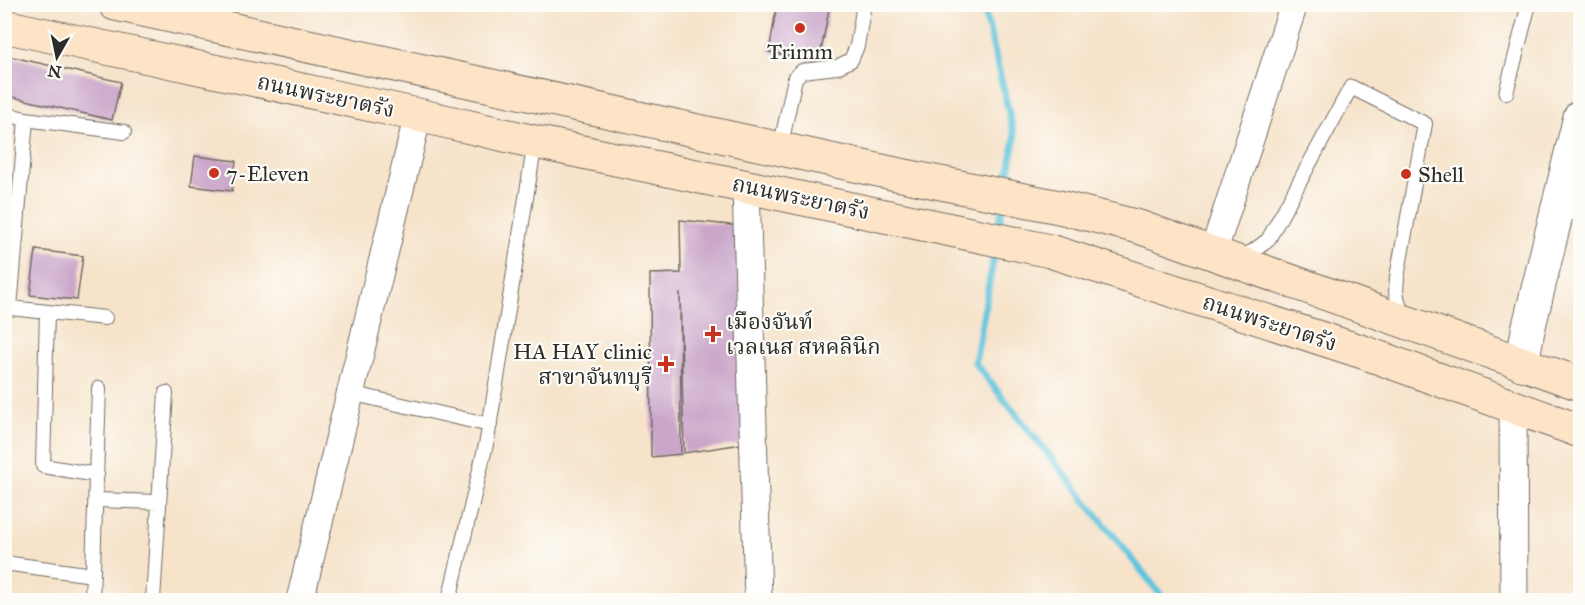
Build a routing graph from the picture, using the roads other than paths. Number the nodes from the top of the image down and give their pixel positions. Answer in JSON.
{"nodes":[{"id":1,"x":115,"y":4,"type":"edge"},
{"id":2,"x":864,"y":4,"type":"edge"},
{"id":3,"x":1294,"y":4,"type":"edge"},
{"id":4,"x":1529,"y":4,"type":"edge"},
{"id":5,"x":4,"y":26,"type":"edge"},
{"id":6,"x":1506,"y":93,"type":"dead end"},
{"id":7,"x":4,"y":114,"type":"edge"},
{"id":8,"x":418,"y":115,"type":"junction"},
{"id":9,"x":1581,"y":117,"type":"edge"},
{"id":10,"x":26,"y":119,"type":"junction"},
{"id":11,"x":124,"y":132,"type":"dead end"},
{"id":12,"x":535,"y":142,"type":"junction"},
{"id":13,"x":780,"y":149,"type":"junction"},
{"id":14,"x":746,"y":186,"type":"junction"},
{"id":15,"x":1222,"y":256,"type":"junction"},
{"id":16,"x":47,"y":312,"type":"junction"},
{"id":17,"x":105,"y":318,"type":"dead end"},
{"id":18,"x":1403,"y":321,"type":"junction"},
{"id":19,"x":1522,"y":363,"type":"junction"},
{"id":20,"x":1581,"y":384,"type":"edge"},
{"id":21,"x":99,"y":388,"type":"dead end"},
{"id":22,"x":166,"y":393,"type":"dead end"},
{"id":23,"x":350,"y":393,"type":"junction"},
{"id":24,"x":1514,"y":407,"type":"junction"},
{"id":25,"x":490,"y":425,"type":"junction"},
{"id":26,"x":1581,"y":431,"type":"edge"},
{"id":27,"x":97,"y":475,"type":"junction"},
{"id":28,"x":96,"y":500,"type":"junction"},
{"id":29,"x":159,"y":502,"type":"junction"},
{"id":30,"x":4,"y":563,"type":"edge"},
{"id":31,"x":93,"y":575,"type":"junction"},
{"id":32,"x":92,"y":600,"type":"edge"},
{"id":33,"x":153,"y":600,"type":"edge"},
{"id":34,"x":300,"y":600,"type":"edge"},
{"id":35,"x":449,"y":600,"type":"edge"},
{"id":36,"x":758,"y":600,"type":"edge"},
{"id":37,"x":1514,"y":600,"type":"edge"}],
"edges":[{"from":1,"to":13,"type":"main road","name":"ถนนพระยาตรัง"},
{"from":2,"to":13,"type":"lane"},
{"from":3,"to":15,"type":"street"},
{"from":4,"to":6,"type":"lane"},
{"from":5,"to":8,"type":"main road","name":"ถนนพระยาตรัง"},
{"from":7,"to":10,"type":"lane"},
{"from":8,"to":12,"type":"main road","name":"ถนนพระยาตรัง"},
{"from":8,"to":23,"type":"street"},
{"from":9,"to":19,"type":"street"},
{"from":10,"to":11,"type":"lane"},
{"from":10,"to":16,"type":"lane"},
{"from":12,"to":14,"type":"main road","name":"ถนนพระยาตรัง"},
{"from":12,"to":25,"type":"lane"},
{"from":13,"to":15,"type":"main road","name":"ถนนพระยาตรัง"},
{"from":14,"to":24,"type":"main road","name":"ถนนพระยาตรัง"},
{"from":14,"to":36,"type":"street"},
{"from":15,"to":18,"type":"main road","name":"ถนนพระยาตรัง"},
{"from":15,"to":18,"type":"lane"},
{"from":16,"to":17,"type":"lane"},
{"from":16,"to":27,"type":"lane"},
{"from":18,"to":19,"type":"main road","name":"ถนนพระยาตรัง"},
{"from":19,"to":20,"type":"main road","name":"ถนนพระยาตรัง"},
{"from":21,"to":27,"type":"lane"},
{"from":22,"to":29,"type":"lane"},
{"from":23,"to":25,"type":"lane"},
{"from":23,"to":34,"type":"street"},
{"from":24,"to":26,"type":"main road","name":"ถนนพระยาตรัง"},
{"from":24,"to":37,"type":"street"},
{"from":25,"to":35,"type":"lane"},
{"from":27,"to":28,"type":"lane"},
{"from":28,"to":29,"type":"lane"},
{"from":28,"to":31,"type":"lane"},
{"from":29,"to":33,"type":"lane"},
{"from":30,"to":31,"type":"lane"},
{"from":31,"to":32,"type":"lane"}]}
